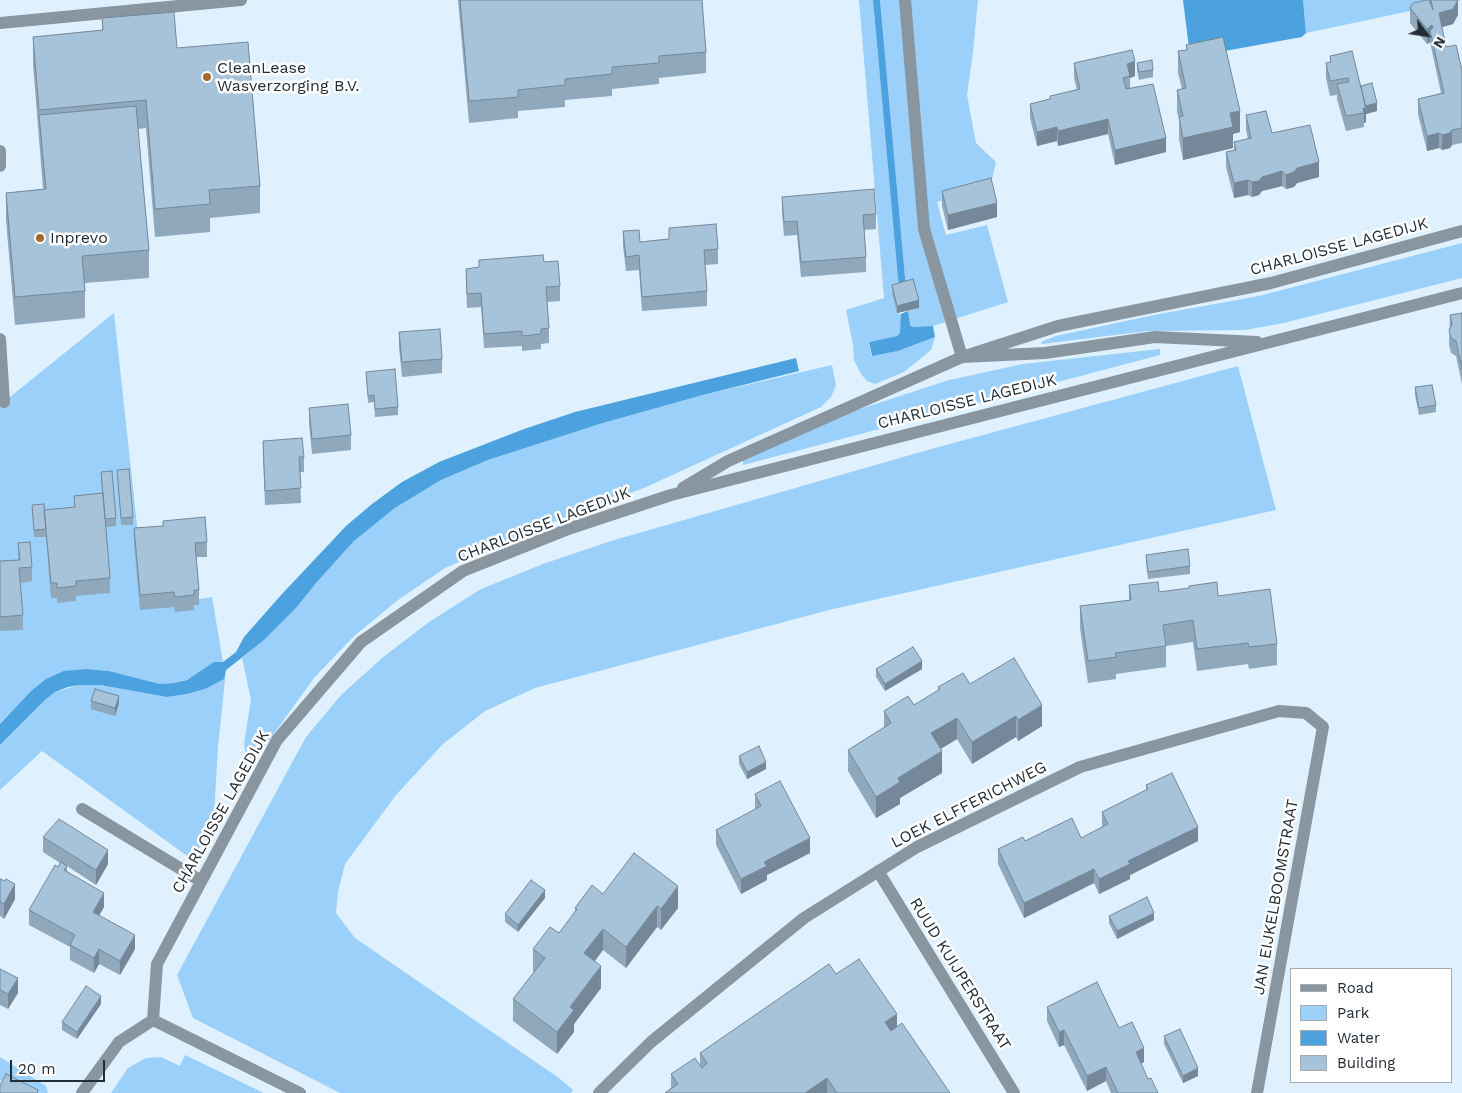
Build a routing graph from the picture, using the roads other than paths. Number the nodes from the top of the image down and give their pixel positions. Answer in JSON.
{"nodes":[{"id":1,"x":241,"y":0,"type":"edge"},
{"id":2,"x":905,"y":0,"type":"edge"},
{"id":3,"x":0,"y":23,"type":"edge"},
{"id":4,"x":0,"y":151,"type":"edge"},
{"id":5,"x":0,"y":166,"type":"edge"},
{"id":6,"x":1462,"y":231,"type":"edge"},
{"id":7,"x":1462,"y":293,"type":"edge"},
{"id":8,"x":0,"y":339,"type":"edge"},
{"id":9,"x":1272,"y":342,"type":"junction"},
{"id":10,"x":962,"y":357,"type":"junction"},
{"id":11,"x":4,"y":402,"type":"dead end"},
{"id":12,"x":671,"y":495,"type":"junction"},
{"id":13,"x":1306,"y":714,"type":"joint"},
{"id":14,"x":82,"y":809,"type":"dead end"},
{"id":15,"x":878,"y":872,"type":"junction"},
{"id":16,"x":201,"y":881,"type":"junction"},
{"id":17,"x":153,"y":1020,"type":"junction"},
{"id":18,"x":82,"y":1093,"type":"edge"},
{"id":19,"x":300,"y":1093,"type":"edge"},
{"id":20,"x":599,"y":1093,"type":"edge"},
{"id":21,"x":1014,"y":1093,"type":"edge"},
{"id":22,"x":1257,"y":1093,"type":"edge"}],
"edges":[{"from":1,"to":3,"type":"street"},
{"from":2,"to":10,"type":"street"},
{"from":4,"to":5,"type":"street"},
{"from":6,"to":10,"type":"street","name":"CHARLOISSE LAGEDIJK"},
{"from":7,"to":9,"type":"street","name":"CHARLOISSE LAGEDIJK"},
{"from":8,"to":11,"type":"street"},
{"from":9,"to":10,"type":"street","name":"CHARLOISSE LAGEDIJK"},
{"from":9,"to":12,"type":"street","name":"CHARLOISSE LAGEDIJK"},
{"from":10,"to":12,"type":"street","name":"CHARLOISSE LAGEDIJK"},
{"from":12,"to":16,"type":"street","name":"CHARLOISSE LAGEDIJK"},
{"from":13,"to":15,"type":"street","name":"LOEK ELFFERICHWEG"},
{"from":13,"to":22,"type":"street","name":"JAN EIJKELBOOMSTRAAT"},
{"from":14,"to":16,"type":"street"},
{"from":15,"to":20,"type":"street","name":"LOEK ELFFERICHWEG"},
{"from":15,"to":21,"type":"street","name":"RUUD KUIJPERSTRAAT"},
{"from":16,"to":17,"type":"street","name":"CHARLOISSE LAGEDIJK"},
{"from":17,"to":18,"type":"street"},
{"from":17,"to":19,"type":"street"}]}
